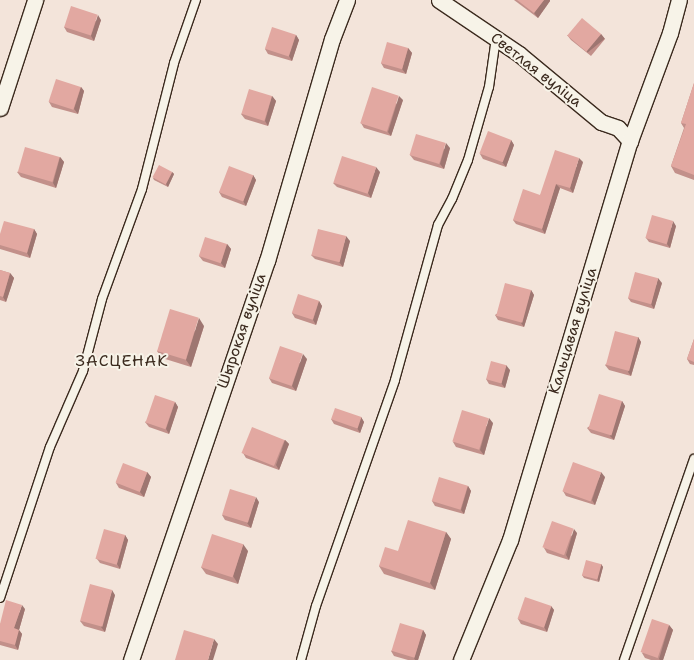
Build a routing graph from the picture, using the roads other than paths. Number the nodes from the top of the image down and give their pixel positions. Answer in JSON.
{"nodes":[{"id":1,"x":35,"y":0,"type":"edge"},
{"id":2,"x":196,"y":0,"type":"edge"},
{"id":3,"x":347,"y":0,"type":"edge"},
{"id":4,"x":439,"y":0,"type":"edge"},
{"id":5,"x":680,"y":0,"type":"edge"},
{"id":6,"x":496,"y":38,"type":"junction"},
{"id":7,"x":0,"y":108,"type":"edge"},
{"id":8,"x":630,"y":141,"type":"junction"},
{"id":9,"x":694,"y":459,"type":"edge"},
{"id":10,"x":0,"y":598,"type":"edge"},
{"id":11,"x":131,"y":660,"type":"edge"},
{"id":12,"x":302,"y":660,"type":"edge"},
{"id":13,"x":461,"y":660,"type":"edge"},
{"id":14,"x":624,"y":660,"type":"edge"}],
"edges":[{"from":1,"to":7,"type":"street"},
{"from":2,"to":10,"type":"lane"},
{"from":3,"to":11,"type":"street","name":"Шырокая вуліца"},
{"from":4,"to":6,"type":"street","name":"Светлая вуліца"},
{"from":5,"to":8,"type":"street","name":"Кальцавая вуліца"},
{"from":6,"to":8,"type":"street","name":"Светлая вуліца"},
{"from":6,"to":12,"type":"lane"},
{"from":8,"to":13,"type":"street","name":"Кальцавая вуліца"},
{"from":9,"to":14,"type":"lane"}]}
